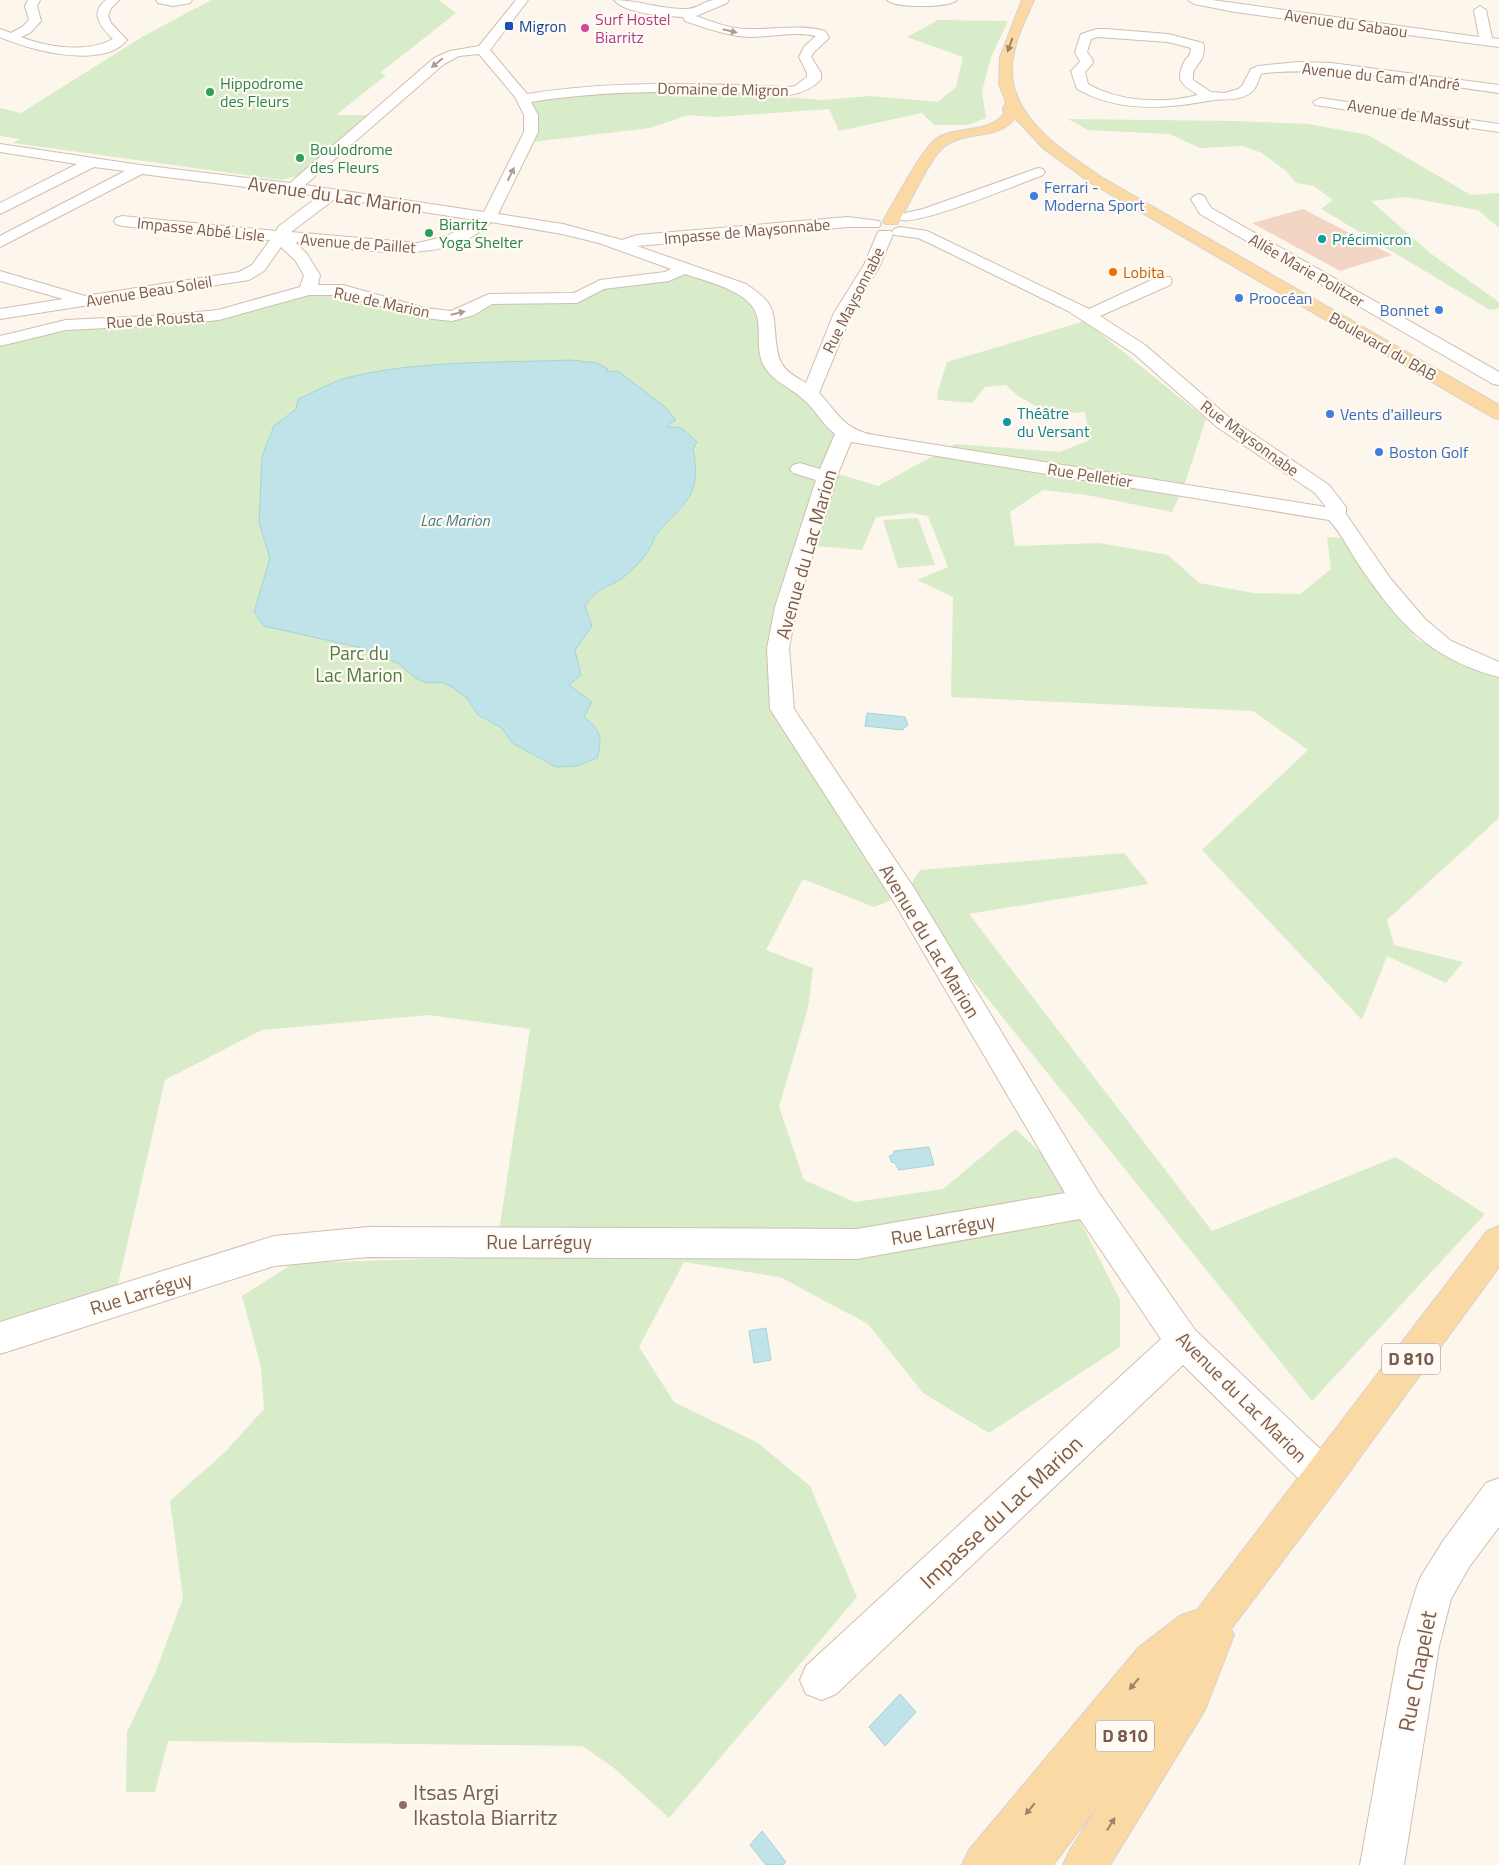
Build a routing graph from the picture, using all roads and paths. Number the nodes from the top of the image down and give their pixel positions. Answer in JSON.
{"nodes":[{"id":1,"x":34,"y":0,"type":"edge"},
{"id":2,"x":113,"y":0,"type":"edge"},
{"id":3,"x":162,"y":0,"type":"edge"},
{"id":4,"x":186,"y":0,"type":"edge"},
{"id":5,"x":522,"y":0,"type":"edge"},
{"id":6,"x":620,"y":0,"type":"edge"},
{"id":7,"x":723,"y":0,"type":"edge"},
{"id":8,"x":893,"y":0,"type":"edge"},
{"id":9,"x":951,"y":0,"type":"edge"},
{"id":10,"x":1028,"y":0,"type":"edge"},
{"id":11,"x":1040,"y":0,"type":"edge"},
{"id":12,"x":1194,"y":0,"type":"edge"},
{"id":13,"x":1480,"y":10,"type":"dead end"},
{"id":14,"x":691,"y":14,"type":"junction"},
{"id":15,"x":6,"y":35,"type":"edge"},
{"id":16,"x":1486,"y":42,"type":"junction"},
{"id":17,"x":1499,"y":44,"type":"edge"},
{"id":18,"x":483,"y":50,"type":"junction"},
{"id":19,"x":1499,"y":89,"type":"edge"},
{"id":20,"x":1208,"y":96,"type":"junction"},
{"id":21,"x":522,"y":99,"type":"junction"},
{"id":22,"x":1320,"y":102,"type":"dead end"},
{"id":23,"x":1012,"y":103,"type":"junction"},
{"id":24,"x":1499,"y":128,"type":"edge"},
{"id":25,"x":974,"y":132,"type":"junction"},
{"id":26,"x":0,"y":148,"type":"edge"},
{"id":27,"x":92,"y":162,"type":"junction"},
{"id":28,"x":140,"y":169,"type":"junction"},
{"id":29,"x":1038,"y":172,"type":"dead end"},
{"id":30,"x":1096,"y":180,"type":"junction"},
{"id":31,"x":293,"y":188,"type":"junction"},
{"id":32,"x":333,"y":194,"type":"junction"},
{"id":33,"x":1199,"y":199,"type":"dead end"},
{"id":34,"x":0,"y":209,"type":"edge"},
{"id":35,"x":488,"y":217,"type":"junction"},
{"id":36,"x":896,"y":218,"type":"junction"},
{"id":37,"x":122,"y":221,"type":"dead end"},
{"id":38,"x":280,"y":237,"type":"junction"},
{"id":39,"x":0,"y":242,"type":"edge"},
{"id":40,"x":621,"y":246,"type":"junction"},
{"id":41,"x":685,"y":268,"type":"junction"},
{"id":42,"x":0,"y":276,"type":"edge"},
{"id":43,"x":1164,"y":281,"type":"dead end"},
{"id":44,"x":308,"y":290,"type":"junction"},
{"id":45,"x":80,"y":302,"type":"junction"},
{"id":46,"x":0,"y":314,"type":"edge"},
{"id":47,"x":1089,"y":315,"type":"junction"},
{"id":48,"x":0,"y":342,"type":"edge"},
{"id":49,"x":1499,"y":380,"type":"edge"},
{"id":50,"x":809,"y":393,"type":"junction"},
{"id":51,"x":1499,"y":400,"type":"edge"},
{"id":52,"x":1499,"y":413,"type":"edge"},
{"id":53,"x":845,"y":432,"type":"junction"},
{"id":54,"x":1336,"y":515,"type":"junction"},
{"id":55,"x":1499,"y":670,"type":"edge"},
{"id":56,"x":1088,"y":1203,"type":"junction"},
{"id":57,"x":1499,"y":1240,"type":"edge"},
{"id":58,"x":0,"y":1338,"type":"edge"},
{"id":59,"x":1182,"y":1342,"type":"junction"},
{"id":60,"x":1323,"y":1477,"type":"junction"},
{"id":61,"x":1499,"y":1496,"type":"edge"},
{"id":62,"x":1224,"y":1607,"type":"junction"},
{"id":63,"x":822,"y":1680,"type":"dead end"},
{"id":64,"x":984,"y":1865,"type":"edge"},
{"id":65,"x":1026,"y":1865,"type":"edge"},
{"id":66,"x":1085,"y":1865,"type":"edge"},
{"id":67,"x":1382,"y":1865,"type":"edge"}],
"edges":[{"from":1,"to":15,"type":"street"},
{"from":2,"to":15,"type":"street"},
{"from":3,"to":4,"type":"street"},
{"from":5,"to":18,"type":"street"},
{"from":6,"to":14,"type":"street","name":"Domaine de Migron"},
{"from":7,"to":14,"type":"street","name":"Domaine de Migron"},
{"from":8,"to":9,"type":"street"},
{"from":10,"to":23,"type":"main road","name":"Boulevard du BAB","one_way":true},
{"from":11,"to":51,"type":"main road","name":"Boulevard du BAB"},
{"from":12,"to":16,"type":"street","name":"Avenue du Sabaou"},
{"from":13,"to":16,"type":"street"},
{"from":14,"to":21,"type":"street","name":"Domaine de Migron","one_way":true},
{"from":16,"to":17,"type":"street","name":"Avenue du Sabaou"},
{"from":18,"to":21,"type":"street"},
{"from":18,"to":31,"type":"street","one_way":true},
{"from":19,"to":20,"type":"street","name":"Avenue du Cam d'André"},
{"from":20,"to":20,"type":"street"},
{"from":35,"to":21,"type":"street","one_way":true},
{"from":22,"to":24,"type":"street","name":"Avenue de Massut"},
{"from":23,"to":25,"type":"main road"},
{"from":23,"to":30,"type":"main road","name":"Boulevard du BAB"},
{"from":25,"to":30,"type":"main road"},
{"from":25,"to":36,"type":"main road"},
{"from":26,"to":27,"type":"street","name":"Avenue du Lac Marion"},
{"from":27,"to":28,"type":"street","name":"Avenue du Lac Marion"},
{"from":27,"to":34,"type":"street"},
{"from":28,"to":31,"type":"street","name":"Avenue du Lac Marion"},
{"from":28,"to":39,"type":"street"},
{"from":29,"to":36,"type":"street"},
{"from":30,"to":52,"type":"main road","name":"Boulevard du BAB"},
{"from":31,"to":32,"type":"street","name":"Avenue du Lac Marion"},
{"from":32,"to":35,"type":"street","name":"Avenue du Lac Marion"},
{"from":32,"to":38,"type":"street","name":"Avenue Beau Soleil"},
{"from":33,"to":49,"type":"street","name":"Allée Marie Politzer"},
{"from":35,"to":38,"type":"street","name":"Avenue de Paillet"},
{"from":35,"to":40,"type":"street","name":"Avenue du Lac Marion"},
{"from":36,"to":40,"type":"street","name":"Impasse de Maysonnabe"},
{"from":36,"to":47,"type":"street","name":"Rue Maysonnabe"},
{"from":36,"to":50,"type":"street","name":"Rue Maysonnabe"},
{"from":37,"to":38,"type":"street","name":"Impasse Abbé Lisle"},
{"from":38,"to":44,"type":"street"},
{"from":38,"to":45,"type":"street","name":"Avenue Beau Soleil"},
{"from":40,"to":41,"type":"street","name":"Avenue du Lac Marion"},
{"from":44,"to":41,"type":"street","name":"Rue de Marion","one_way":true},
{"from":41,"to":50,"type":"street","name":"Avenue du Lac Marion"},
{"from":42,"to":45,"type":"street"},
{"from":43,"to":47,"type":"street"},
{"from":44,"to":48,"type":"street","name":"Rue de Rousta"},
{"from":45,"to":46,"type":"street","name":"Avenue Beau Soleil"},
{"from":47,"to":54,"type":"street","name":"Rue Maysonnabe"},
{"from":50,"to":53,"type":"street","name":"Avenue du Lac Marion"},
{"from":53,"to":54,"type":"street","name":"Rue Pelletier"},
{"from":53,"to":56,"type":"street","name":"Avenue du Lac Marion"},
{"from":54,"to":55,"type":"street","name":"Rue Maysonnabe"},
{"from":56,"to":58,"type":"street","name":"Rue Larréguy"},
{"from":56,"to":59,"type":"street","name":"Avenue du Lac Marion"},
{"from":57,"to":60,"type":"main road","number":"D 810"},
{"from":59,"to":60,"type":"street","name":"Avenue du Lac Marion"},
{"from":59,"to":63,"type":"street","name":"Impasse du Lac Marion"},
{"from":60,"to":62,"type":"main road","number":"D 810"},
{"from":61,"to":67,"type":"street","name":"Rue Chapelet"},
{"from":62,"to":64,"type":"main road","one_way":true},
{"from":62,"to":65,"type":"main road","number":"D 810"},
{"from":66,"to":62,"type":"main road","one_way":true}]}
